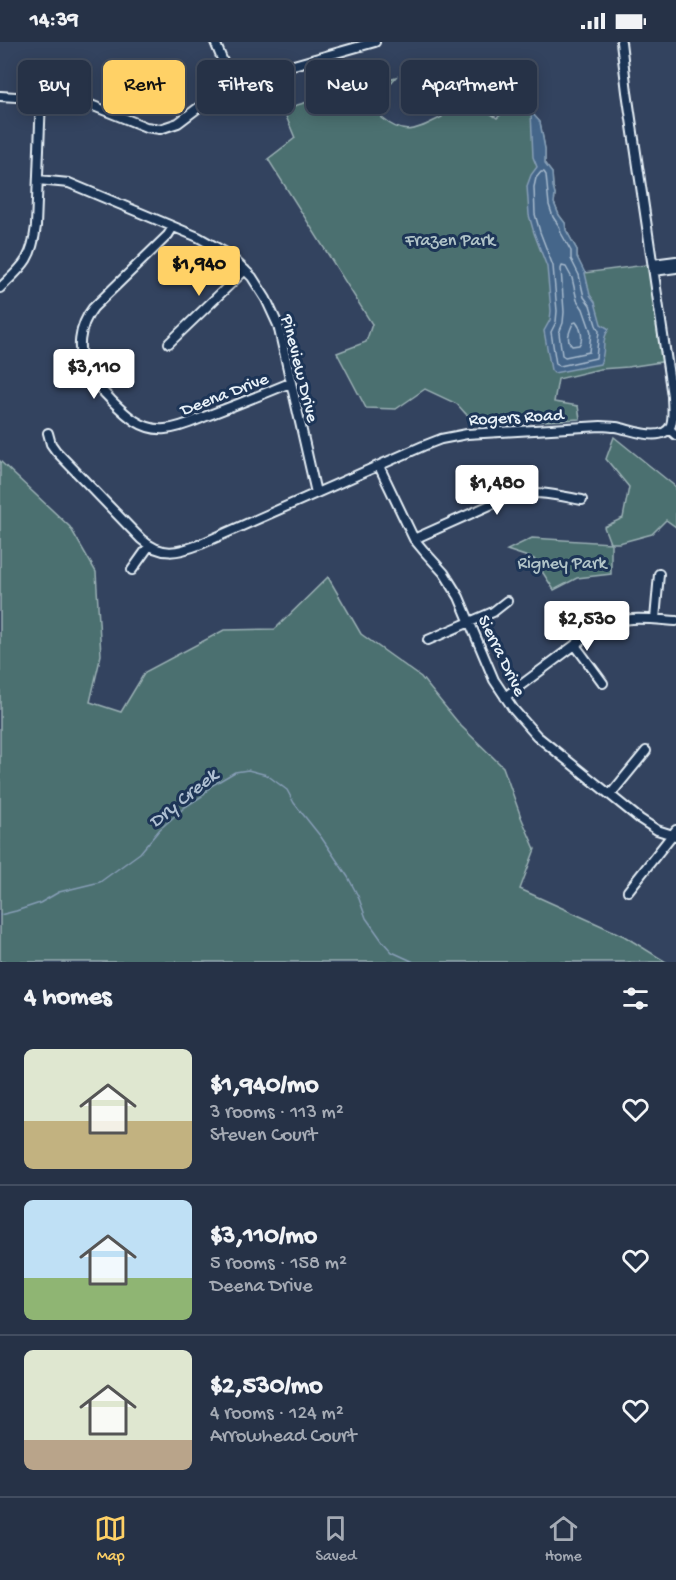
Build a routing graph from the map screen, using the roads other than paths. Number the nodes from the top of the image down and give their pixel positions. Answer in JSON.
{"nodes":[{"id":1,"x":215,"y":42,"type":"edge"},
{"id":2,"x":375,"y":42,"type":"edge"},
{"id":3,"x":621,"y":42,"type":"edge"},
{"id":4,"x":223,"y":60,"type":"edge"},
{"id":5,"x":294,"y":64,"type":"edge"},
{"id":6,"x":0,"y":96,"type":"edge"},
{"id":7,"x":18,"y":97,"type":"edge"},
{"id":8,"x":91,"y":105,"type":"edge"},
{"id":9,"x":197,"y":109,"type":"edge"},
{"id":10,"x":40,"y":114,"type":"edge"},
{"id":11,"x":38,"y":180,"type":"junction"},
{"id":12,"x":173,"y":227,"type":"junction"},
{"id":13,"x":676,"y":261,"type":"edge"},
{"id":14,"x":653,"y":267,"type":"junction"},
{"id":15,"x":676,"y":268,"type":"edge"},
{"id":16,"x":245,"y":270,"type":"junction"},
{"id":17,"x":0,"y":288,"type":"edge"},
{"id":18,"x":170,"y":343,"type":"dead end"},
{"id":19,"x":290,"y":383,"type":"junction"},
{"id":20,"x":669,"y":429,"type":"junction"},
{"id":21,"x":48,"y":433,"type":"dead end"},
{"id":22,"x":676,"y":435,"type":"edge"},
{"id":23,"x":379,"y":466,"type":"junction"},
{"id":24,"x":316,"y":493,"type":"junction"},
{"id":25,"x":582,"y":500,"type":"dead end"},
{"id":26,"x":414,"y":539,"type":"junction"},
{"id":27,"x":149,"y":546,"type":"junction"},
{"id":28,"x":132,"y":570,"type":"dead end"},
{"id":29,"x":659,"y":574,"type":"dead end"},
{"id":30,"x":507,"y":601,"type":"dead end"},
{"id":31,"x":655,"y":620,"type":"junction"},
{"id":32,"x":676,"y":621,"type":"edge"},
{"id":33,"x":470,"y":623,"type":"junction"},
{"id":34,"x":428,"y":640,"type":"dead end"},
{"id":35,"x":575,"y":645,"type":"junction"},
{"id":36,"x":603,"y":682,"type":"dead end"},
{"id":37,"x":505,"y":697,"type":"junction"},
{"id":38,"x":646,"y":751,"type":"dead end"},
{"id":39,"x":610,"y":795,"type":"junction"},
{"id":40,"x":675,"y":834,"type":"edge"},
{"id":41,"x":627,"y":891,"type":"dead end"}],
"edges":[{"from":1,"to":4,"type":"street"},
{"from":2,"to":5,"type":"street"},
{"from":3,"to":14,"type":"street"},
{"from":6,"to":7,"type":"street"},
{"from":8,"to":9,"type":"street"},
{"from":10,"to":11,"type":"street"},
{"from":11,"to":12,"type":"street","name":"Pineview Drive"},
{"from":11,"to":17,"type":"street"},
{"from":12,"to":16,"type":"street","name":"Pineview Drive"},
{"from":12,"to":19,"type":"street","name":"Deena Drive"},
{"from":13,"to":14,"type":"street"},
{"from":14,"to":15,"type":"street"},
{"from":14,"to":20,"type":"street"},
{"from":16,"to":18,"type":"street"},
{"from":16,"to":19,"type":"street","name":"Pineview Drive"},
{"from":19,"to":24,"type":"street","name":"Pineview Drive"},
{"from":20,"to":22,"type":"street"},
{"from":20,"to":23,"type":"street","name":"Rogers Road"},
{"from":21,"to":27,"type":"street"},
{"from":23,"to":24,"type":"street","name":"Rogers Road"},
{"from":23,"to":26,"type":"street","name":"Sierra Drive"},
{"from":24,"to":27,"type":"street","name":"Rogers Road"},
{"from":25,"to":26,"type":"street"},
{"from":26,"to":33,"type":"street","name":"Sierra Drive"},
{"from":27,"to":28,"type":"street"},
{"from":29,"to":31,"type":"street"},
{"from":30,"to":33,"type":"street"},
{"from":31,"to":32,"type":"street"},
{"from":31,"to":35,"type":"street"},
{"from":33,"to":34,"type":"street"},
{"from":33,"to":37,"type":"street","name":"Sierra Drive"},
{"from":35,"to":36,"type":"street"},
{"from":35,"to":37,"type":"street"},
{"from":37,"to":39,"type":"street","name":"Sierra Drive"},
{"from":38,"to":39,"type":"street"},
{"from":39,"to":40,"type":"street","name":"Sierra Drive"},
{"from":40,"to":41,"type":"street"}]}
